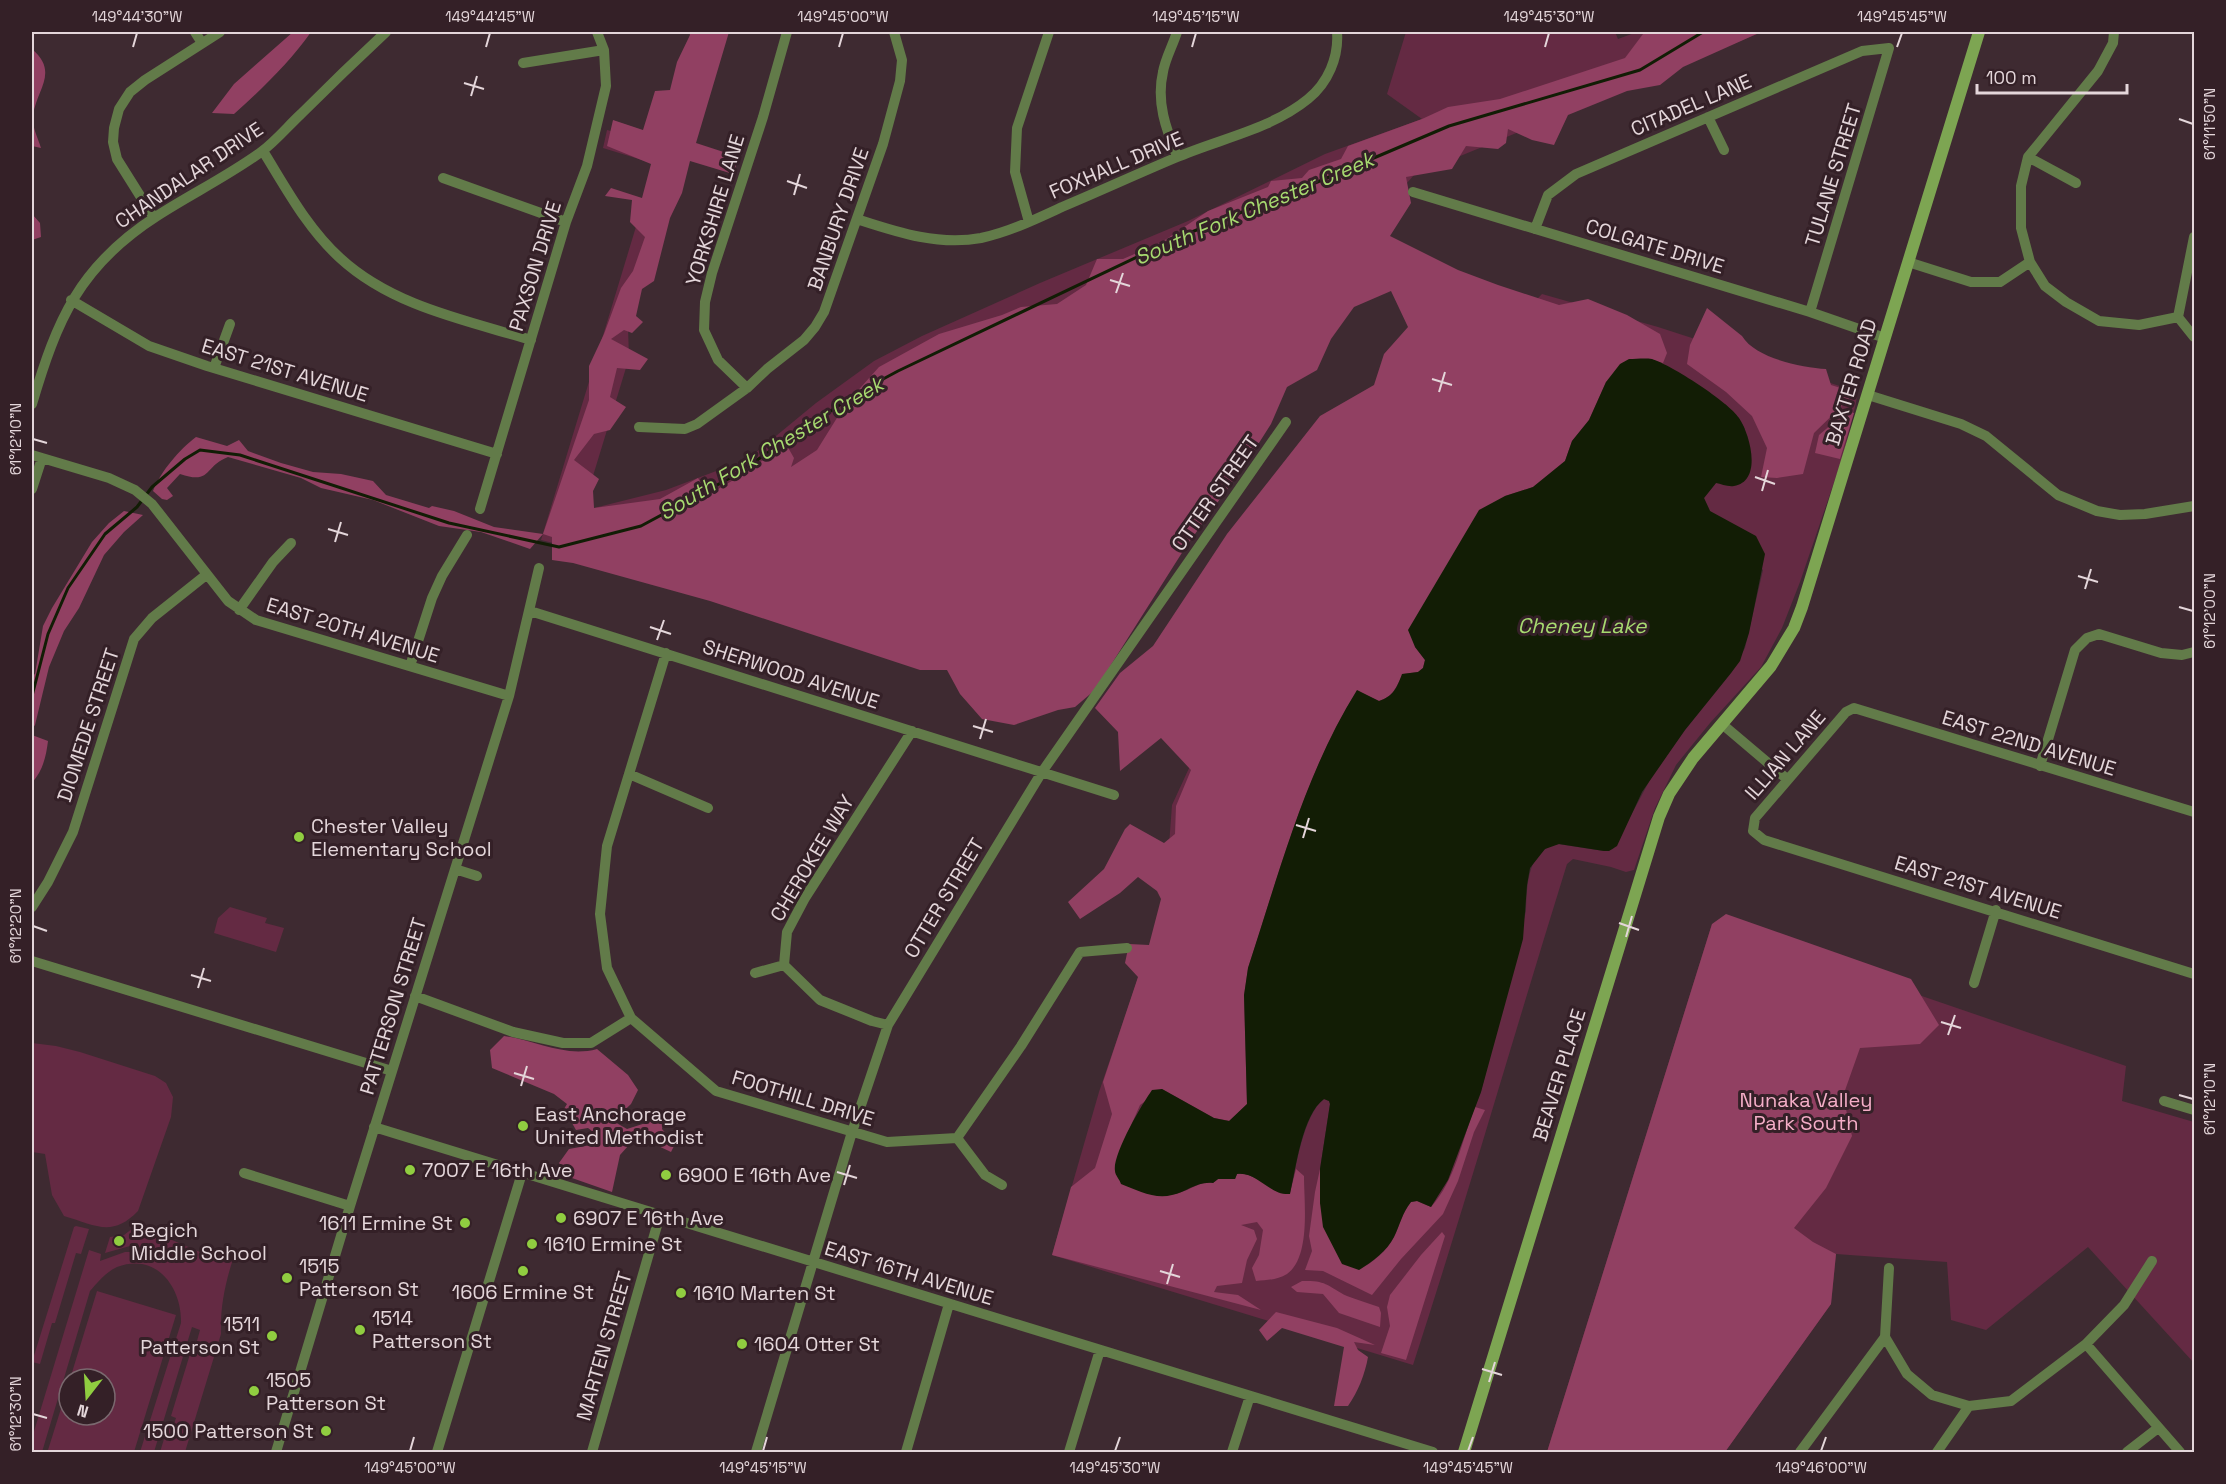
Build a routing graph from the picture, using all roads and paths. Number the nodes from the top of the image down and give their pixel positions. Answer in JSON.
{"nodes":[{"id":1,"x":195,"y":32,"type":"edge"},
{"id":2,"x":220,"y":32,"type":"edge"},
{"id":3,"x":386,"y":32,"type":"edge"},
{"id":4,"x":597,"y":32,"type":"edge"},
{"id":5,"x":787,"y":32,"type":"edge"},
{"id":6,"x":1049,"y":32,"type":"edge"},
{"id":7,"x":1177,"y":32,"type":"edge"},
{"id":8,"x":1337,"y":32,"type":"edge"},
{"id":9,"x":1979,"y":32,"type":"edge"},
{"id":10,"x":2114,"y":32,"type":"edge"},
{"id":11,"x":898,"y":33,"type":"edge"},
{"id":12,"x":202,"y":43,"type":"junction"},
{"id":13,"x":1889,"y":48,"type":"joint"},
{"id":14,"x":604,"y":50,"type":"junction"},
{"id":15,"x":523,"y":63,"type":"dead end"},
{"id":16,"x":1708,"y":117,"type":"junction"},
{"id":17,"x":1724,"y":150,"type":"dead end"},
{"id":18,"x":262,"y":151,"type":"junction"},
{"id":19,"x":1178,"y":156,"type":"junction"},
{"id":20,"x":2028,"y":157,"type":"junction"},
{"id":21,"x":443,"y":178,"type":"dead end"},
{"id":22,"x":2076,"y":183,"type":"dead end"},
{"id":23,"x":1413,"y":192,"type":"dead end"},
{"id":24,"x":154,"y":218,"type":"junction"},
{"id":25,"x":857,"y":219,"type":"junction"},
{"id":26,"x":566,"y":222,"type":"junction"},
{"id":27,"x":1029,"y":222,"type":"junction"},
{"id":28,"x":1535,"y":229,"type":"junction"},
{"id":29,"x":2194,"y":237,"type":"edge"},
{"id":30,"x":1908,"y":262,"type":"junction"},
{"id":31,"x":2030,"y":262,"type":"junction"},
{"id":32,"x":71,"y":300,"type":"junction"},
{"id":33,"x":1810,"y":312,"type":"junction"},
{"id":34,"x":2178,"y":317,"type":"junction"},
{"id":35,"x":230,"y":324,"type":"dead end"},
{"id":36,"x":2194,"y":337,"type":"edge"},
{"id":37,"x":1885,"y":338,"type":"junction"},
{"id":38,"x":531,"y":340,"type":"junction"},
{"id":39,"x":214,"y":368,"type":"junction"},
{"id":40,"x":747,"y":388,"type":"junction"},
{"id":41,"x":1868,"y":395,"type":"junction"},
{"id":42,"x":32,"y":404,"type":"edge"},
{"id":43,"x":1286,"y":422,"type":"dead end"},
{"id":44,"x":639,"y":427,"type":"dead end"},
{"id":45,"x":497,"y":454,"type":"junction"},
{"id":46,"x":37,"y":457,"type":"edge"},
{"id":47,"x":32,"y":489,"type":"edge"},
{"id":48,"x":2194,"y":506,"type":"edge"},
{"id":49,"x":480,"y":508,"type":"dead end"},
{"id":50,"x":467,"y":535,"type":"dead end"},
{"id":51,"x":291,"y":543,"type":"dead end"},
{"id":52,"x":539,"y":568,"type":"dead end"},
{"id":53,"x":206,"y":575,"type":"junction"},
{"id":54,"x":239,"y":610,"type":"junction"},
{"id":55,"x":530,"y":610,"type":"junction"},
{"id":56,"x":2194,"y":652,"type":"edge"},
{"id":57,"x":666,"y":653,"type":"junction"},
{"id":58,"x":410,"y":666,"type":"junction"},
{"id":59,"x":509,"y":696,"type":"junction"},
{"id":60,"x":1854,"y":708,"type":"joint"},
{"id":61,"x":1722,"y":724,"type":"junction"},
{"id":62,"x":912,"y":731,"type":"junction"},
{"id":63,"x":2040,"y":766,"type":"junction"},
{"id":64,"x":1042,"y":772,"type":"junction"},
{"id":65,"x":628,"y":774,"type":"junction"},
{"id":66,"x":1787,"y":779,"type":"junction"},
{"id":67,"x":1114,"y":795,"type":"dead end"},
{"id":68,"x":708,"y":808,"type":"dead end"},
{"id":69,"x":2194,"y":812,"type":"edge"},
{"id":70,"x":1753,"y":831,"type":"joint"},
{"id":71,"x":455,"y":869,"type":"junction"},
{"id":72,"x":477,"y":876,"type":"dead end"},
{"id":73,"x":32,"y":907,"type":"edge"},
{"id":74,"x":1996,"y":910,"type":"junction"},
{"id":75,"x":1127,"y":948,"type":"dead end"},
{"id":76,"x":32,"y":961,"type":"edge"},
{"id":77,"x":784,"y":965,"type":"junction"},
{"id":78,"x":755,"y":973,"type":"dead end"},
{"id":79,"x":2194,"y":974,"type":"edge"},
{"id":80,"x":1974,"y":983,"type":"dead end"},
{"id":81,"x":415,"y":996,"type":"junction"},
{"id":82,"x":631,"y":1018,"type":"junction"},
{"id":83,"x":888,"y":1025,"type":"junction"},
{"id":84,"x":392,"y":1071,"type":"junction"},
{"id":85,"x":2164,"y":1101,"type":"dead end"},
{"id":86,"x":2194,"y":1110,"type":"edge"},
{"id":87,"x":374,"y":1127,"type":"junction"},
{"id":88,"x":852,"y":1131,"type":"junction"},
{"id":89,"x":957,"y":1138,"type":"junction"},
{"id":90,"x":244,"y":1173,"type":"dead end"},
{"id":91,"x":522,"y":1173,"type":"junction"},
{"id":92,"x":1002,"y":1185,"type":"dead end"},
{"id":93,"x":350,"y":1206,"type":"junction"},
{"id":94,"x":660,"y":1215,"type":"junction"},
{"id":95,"x":2152,"y":1261,"type":"dead end"},
{"id":96,"x":814,"y":1262,"type":"junction"},
{"id":97,"x":1889,"y":1268,"type":"dead end"},
{"id":98,"x":949,"y":1304,"type":"junction"},
{"id":99,"x":1885,"y":1337,"type":"junction"},
{"id":100,"x":2086,"y":1344,"type":"junction"},
{"id":101,"x":1100,"y":1350,"type":"junction"},
{"id":102,"x":1250,"y":1396,"type":"junction"},
{"id":103,"x":1969,"y":1406,"type":"junction"},
{"id":104,"x":2158,"y":1428,"type":"junction"},
{"id":105,"x":276,"y":1452,"type":"edge"},
{"id":106,"x":437,"y":1452,"type":"edge"},
{"id":107,"x":592,"y":1452,"type":"edge"},
{"id":108,"x":756,"y":1452,"type":"edge"},
{"id":109,"x":906,"y":1452,"type":"edge"},
{"id":110,"x":1069,"y":1452,"type":"edge"},
{"id":111,"x":1232,"y":1452,"type":"edge"},
{"id":112,"x":1432,"y":1452,"type":"edge"},
{"id":113,"x":1464,"y":1452,"type":"edge"},
{"id":114,"x":1800,"y":1452,"type":"edge"},
{"id":115,"x":1937,"y":1452,"type":"edge"},
{"id":116,"x":2127,"y":1452,"type":"edge"},
{"id":117,"x":2180,"y":1452,"type":"edge"}],
"edges":[{"from":1,"to":12,"type":"street"},
{"from":2,"to":12,"type":"street"},
{"from":3,"to":18,"type":"street","name":"CHANDALAR DRIVE"},
{"from":4,"to":14,"type":"street","name":"PAXSON DRIVE"},
{"from":5,"to":40,"type":"street","name":"YORKSHIRE LANE"},
{"from":6,"to":27,"type":"street"},
{"from":7,"to":19,"type":"street"},
{"from":8,"to":19,"type":"street","name":"FOXHALL DRIVE"},
{"from":9,"to":30,"type":"street","name":"BAXTER ROAD"},
{"from":10,"to":20,"type":"street"},
{"from":11,"to":25,"type":"street","name":"BANBURY DRIVE"},
{"from":12,"to":24,"type":"street"},
{"from":13,"to":16,"type":"street","name":"CITADEL LANE"},
{"from":13,"to":33,"type":"street","name":"TULANE STREET"},
{"from":14,"to":15,"type":"street"},
{"from":14,"to":26,"type":"street","name":"PAXSON DRIVE"},
{"from":16,"to":17,"type":"street"},
{"from":16,"to":28,"type":"street","name":"CITADEL LANE"},
{"from":18,"to":24,"type":"street","name":"CHANDALAR DRIVE"},
{"from":18,"to":38,"type":"street"},
{"from":19,"to":27,"type":"street","name":"FOXHALL DRIVE"},
{"from":20,"to":22,"type":"street"},
{"from":20,"to":31,"type":"street"},
{"from":21,"to":26,"type":"street"},
{"from":23,"to":28,"type":"street","name":"COLGATE DRIVE"},
{"from":24,"to":32,"type":"street","name":"CHANDALAR DRIVE"},
{"from":25,"to":27,"type":"street","name":"FOXHALL DRIVE"},
{"from":25,"to":40,"type":"street","name":"BANBURY DRIVE"},
{"from":26,"to":38,"type":"street","name":"PAXSON DRIVE"},
{"from":28,"to":33,"type":"street","name":"COLGATE DRIVE"},
{"from":29,"to":34,"type":"street"},
{"from":30,"to":31,"type":"street"},
{"from":30,"to":37,"type":"street","name":"BAXTER ROAD"},
{"from":31,"to":34,"type":"street"},
{"from":32,"to":39,"type":"street","name":"EAST 21ST AVENUE"},
{"from":32,"to":42,"type":"street","name":"CHANDALAR DRIVE"},
{"from":33,"to":37,"type":"street","name":"COLGATE DRIVE"},
{"from":34,"to":36,"type":"street"},
{"from":35,"to":39,"type":"street"},
{"from":37,"to":41,"type":"street","name":"BAXTER ROAD"},
{"from":38,"to":45,"type":"street","name":"PAXSON DRIVE"},
{"from":39,"to":45,"type":"street","name":"EAST 21ST AVENUE"},
{"from":40,"to":44,"type":"street","name":"BANBURY DRIVE"},
{"from":41,"to":48,"type":"street"},
{"from":41,"to":61,"type":"street","name":"BAXTER ROAD"},
{"from":43,"to":64,"type":"street","name":"OTTER STREET"},
{"from":45,"to":49,"type":"street","name":"PAXSON DRIVE"},
{"from":46,"to":47,"type":"street"},
{"from":46,"to":53,"type":"street","name":"EAST 20TH AVENUE"},
{"from":50,"to":58,"type":"street"},
{"from":51,"to":54,"type":"street"},
{"from":52,"to":55,"type":"street","name":"PATTERSON STREET"},
{"from":53,"to":54,"type":"street","name":"EAST 20TH AVENUE"},
{"from":53,"to":73,"type":"street","name":"DIOMEDE STREET"},
{"from":54,"to":58,"type":"street","name":"EAST 20TH AVENUE"},
{"from":55,"to":57,"type":"street","name":"SHERWOOD AVENUE"},
{"from":55,"to":59,"type":"street","name":"PATTERSON STREET"},
{"from":56,"to":63,"type":"street"},
{"from":57,"to":62,"type":"street","name":"SHERWOOD AVENUE"},
{"from":57,"to":65,"type":"street","name":"FOOTHILL DRIVE"},
{"from":58,"to":59,"type":"street","name":"EAST 20TH AVENUE"},
{"from":59,"to":71,"type":"street","name":"PATTERSON STREET"},
{"from":60,"to":63,"type":"street","name":"EAST 22ND AVENUE"},
{"from":60,"to":66,"type":"street","name":"ILLIAN LANE"},
{"from":61,"to":66,"type":"street"},
{"from":61,"to":113,"type":"street","name":"BEAVER PLACE"},
{"from":62,"to":64,"type":"street","name":"SHERWOOD AVENUE"},
{"from":62,"to":77,"type":"street","name":"CHEROKEE WAY"},
{"from":63,"to":69,"type":"street","name":"EAST 22ND AVENUE"},
{"from":64,"to":67,"type":"street","name":"SHERWOOD AVENUE"},
{"from":64,"to":83,"type":"street","name":"OTTER STREET"},
{"from":65,"to":68,"type":"street"},
{"from":65,"to":82,"type":"street","name":"FOOTHILL DRIVE"},
{"from":66,"to":70,"type":"street","name":"ILLIAN LANE"},
{"from":70,"to":74,"type":"street","name":"EAST 21ST AVENUE"},
{"from":71,"to":72,"type":"street"},
{"from":71,"to":81,"type":"street","name":"PATTERSON STREET"},
{"from":74,"to":79,"type":"street","name":"EAST 21ST AVENUE"},
{"from":74,"to":80,"type":"street"},
{"from":75,"to":89,"type":"street"},
{"from":76,"to":84,"type":"street"},
{"from":77,"to":78,"type":"street"},
{"from":77,"to":83,"type":"street"},
{"from":81,"to":82,"type":"street"},
{"from":81,"to":84,"type":"street","name":"PATTERSON STREET"},
{"from":82,"to":88,"type":"street","name":"FOOTHILL DRIVE"},
{"from":83,"to":88,"type":"street","name":"OTTER STREET"},
{"from":84,"to":87,"type":"street","name":"PATTERSON STREET"},
{"from":85,"to":86,"type":"street"},
{"from":87,"to":91,"type":"street","name":"EAST 16TH AVENUE"},
{"from":87,"to":93,"type":"street","name":"PATTERSON STREET"},
{"from":88,"to":89,"type":"street","name":"FOOTHILL DRIVE"},
{"from":88,"to":96,"type":"street","name":"OTTER STREET"},
{"from":89,"to":92,"type":"street"},
{"from":90,"to":93,"type":"street"},
{"from":91,"to":94,"type":"street","name":"EAST 16TH AVENUE"},
{"from":91,"to":106,"type":"street"},
{"from":93,"to":105,"type":"street","name":"PATTERSON STREET"},
{"from":94,"to":96,"type":"street","name":"EAST 16TH AVENUE"},
{"from":94,"to":107,"type":"street","name":"MARTEN STREET"},
{"from":95,"to":100,"type":"street"},
{"from":96,"to":98,"type":"street","name":"EAST 16TH AVENUE"},
{"from":96,"to":108,"type":"street","name":"OTTER STREET"},
{"from":97,"to":99,"type":"street"},
{"from":98,"to":101,"type":"street","name":"EAST 16TH AVENUE"},
{"from":98,"to":109,"type":"street"},
{"from":99,"to":103,"type":"street"},
{"from":99,"to":114,"type":"street"},
{"from":100,"to":103,"type":"street"},
{"from":100,"to":104,"type":"street"},
{"from":101,"to":102,"type":"street","name":"EAST 16TH AVENUE"},
{"from":101,"to":110,"type":"street"},
{"from":102,"to":111,"type":"street"},
{"from":102,"to":112,"type":"street","name":"EAST 16TH AVENUE"},
{"from":103,"to":115,"type":"street"},
{"from":104,"to":116,"type":"street"},
{"from":104,"to":117,"type":"street"}]}
